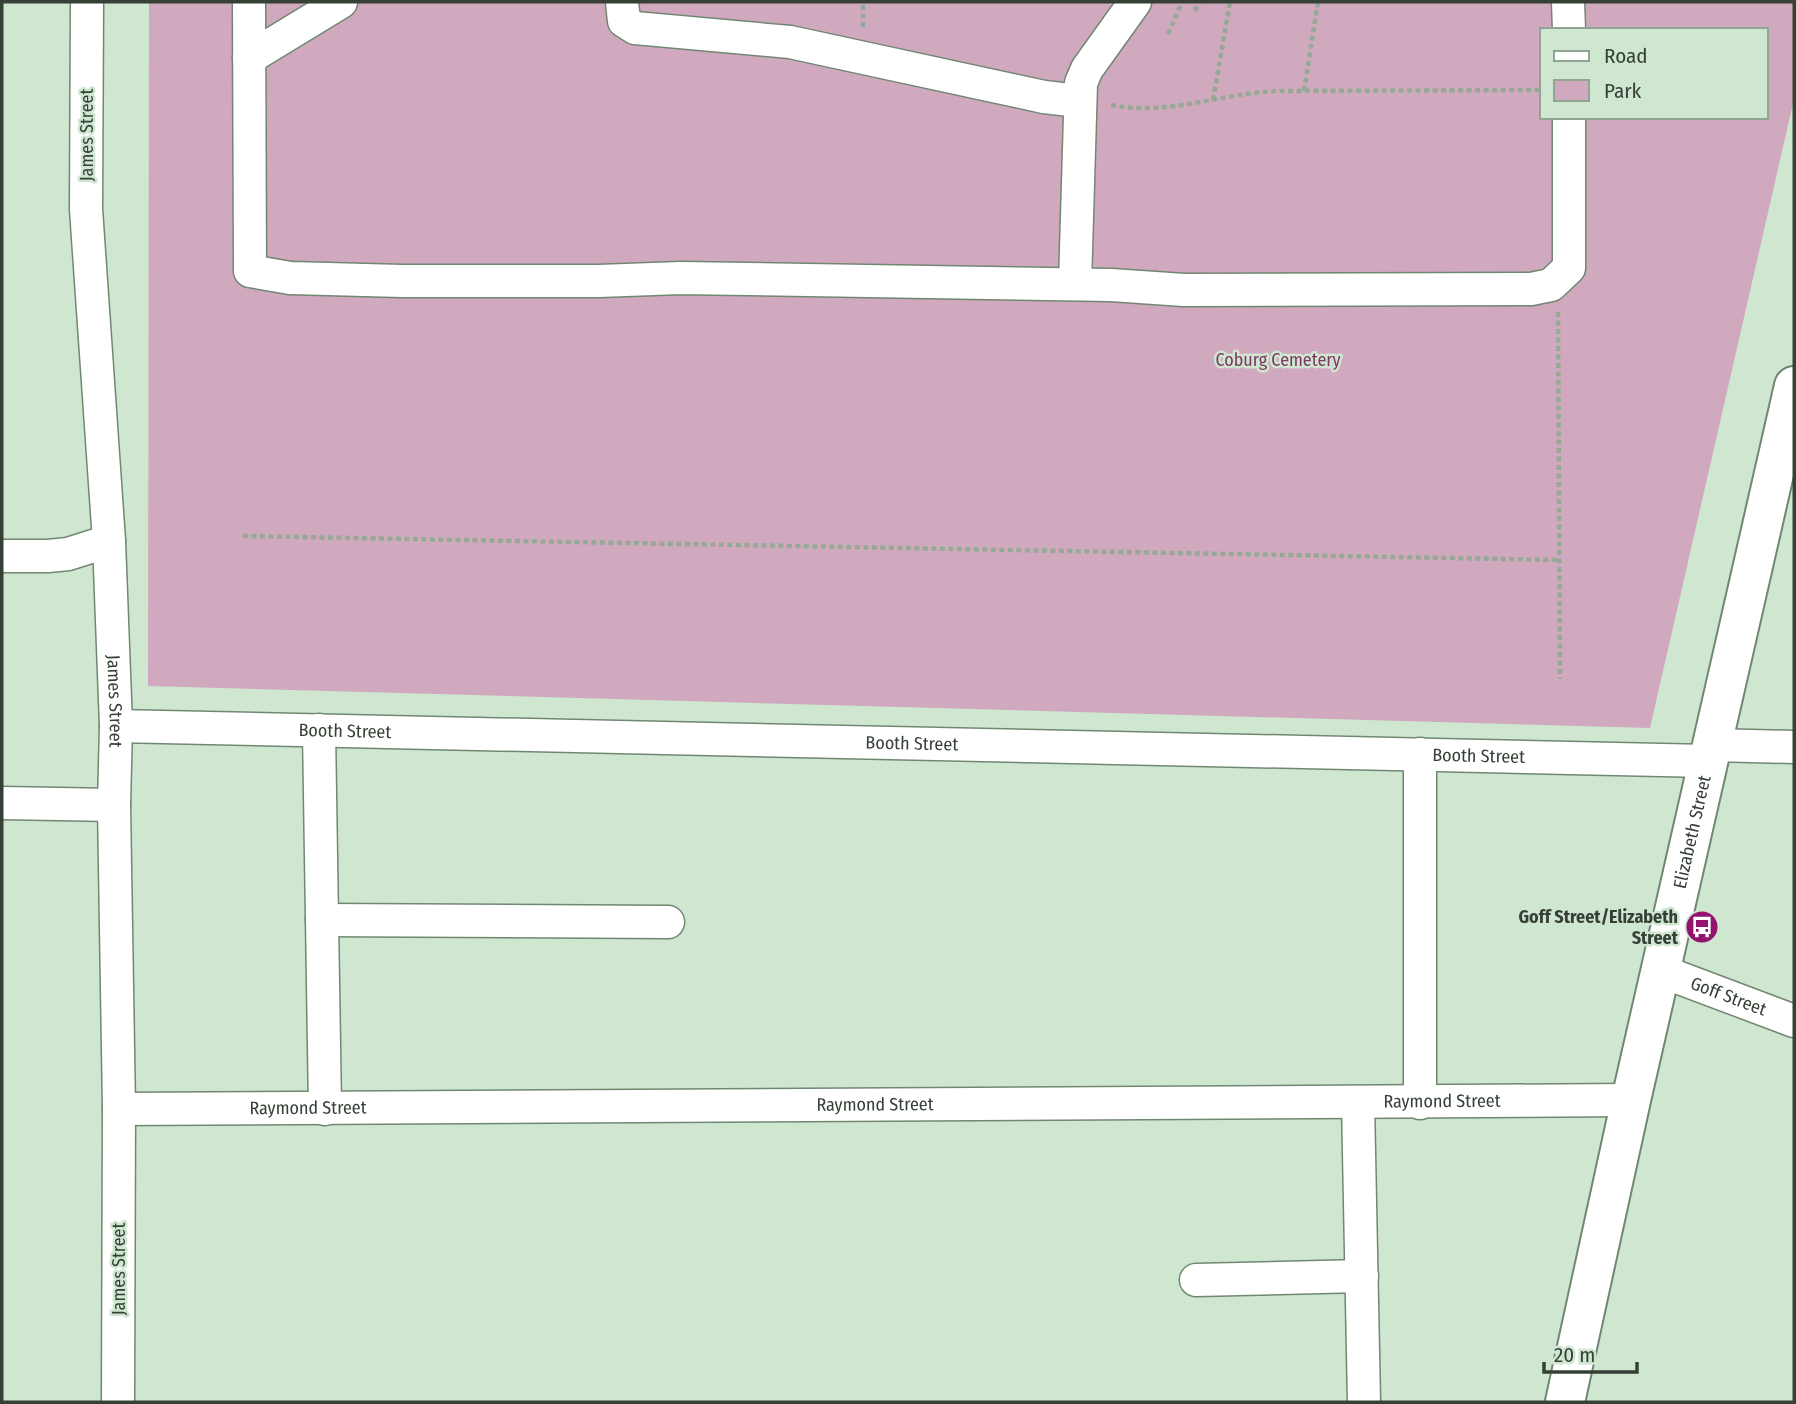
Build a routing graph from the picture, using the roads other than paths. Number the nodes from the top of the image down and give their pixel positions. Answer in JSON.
{"nodes":[{"id":1,"x":87,"y":2,"type":"edge"},
{"id":2,"x":248,"y":2,"type":"edge"},
{"id":3,"x":341,"y":2,"type":"edge"},
{"id":4,"x":621,"y":2,"type":"edge"},
{"id":5,"x":1135,"y":2,"type":"edge"},
{"id":6,"x":1568,"y":2,"type":"edge"},
{"id":7,"x":1569,"y":28,"type":"edge"},
{"id":8,"x":249,"y":58,"type":"junction"},
{"id":9,"x":1079,"y":100,"type":"junction"},
{"id":10,"x":1569,"y":119,"type":"edge"},
{"id":11,"x":1075,"y":285,"type":"junction"},
{"id":12,"x":1794,"y":386,"type":"edge"},
{"id":13,"x":109,"y":541,"type":"junction"},
{"id":14,"x":2,"y":556,"type":"edge"},
{"id":15,"x":116,"y":726,"type":"junction"},
{"id":16,"x":318,"y":730,"type":"junction"},
{"id":17,"x":1794,"y":747,"type":"edge"},
{"id":18,"x":1710,"y":753,"type":"junction"},
{"id":19,"x":1420,"y":754,"type":"junction"},
{"id":20,"x":2,"y":803,"type":"edge"},
{"id":21,"x":114,"y":805,"type":"junction"},
{"id":22,"x":322,"y":920,"type":"junction"},
{"id":23,"x":668,"y":922,"type":"dead end"},
{"id":24,"x":1661,"y":971,"type":"junction"},
{"id":25,"x":1794,"y":1021,"type":"edge"},
{"id":26,"x":1631,"y":1100,"type":"junction"},
{"id":27,"x":1358,"y":1102,"type":"junction"},
{"id":28,"x":1420,"y":1102,"type":"junction"},
{"id":29,"x":119,"y":1109,"type":"junction"},
{"id":30,"x":326,"y":1109,"type":"junction"},
{"id":31,"x":1362,"y":1276,"type":"junction"},
{"id":32,"x":1196,"y":1280,"type":"dead end"},
{"id":33,"x":118,"y":1402,"type":"edge"},
{"id":34,"x":1364,"y":1402,"type":"edge"},
{"id":35,"x":1565,"y":1402,"type":"edge"}],
"edges":[{"from":1,"to":13,"type":"street","name":"James Street"},
{"from":2,"to":8,"type":"street"},
{"from":3,"to":8,"type":"street"},
{"from":4,"to":9,"type":"street"},
{"from":5,"to":9,"type":"street"},
{"from":6,"to":7,"type":"street"},
{"from":8,"to":11,"type":"street"},
{"from":9,"to":11,"type":"street"},
{"from":10,"to":11,"type":"street"},
{"from":12,"to":18,"type":"main road","name":"Elizabeth Street"},
{"from":13,"to":14,"type":"street"},
{"from":13,"to":15,"type":"street","name":"James Street"},
{"from":15,"to":16,"type":"street","name":"Booth Street"},
{"from":15,"to":21,"type":"street","name":"James Street"},
{"from":16,"to":19,"type":"street","name":"Booth Street"},
{"from":16,"to":22,"type":"street"},
{"from":17,"to":18,"type":"street","name":"Booth Street"},
{"from":18,"to":19,"type":"street","name":"Booth Street"},
{"from":18,"to":24,"type":"main road","name":"Elizabeth Street"},
{"from":19,"to":28,"type":"street"},
{"from":20,"to":21,"type":"street"},
{"from":21,"to":29,"type":"street","name":"James Street"},
{"from":22,"to":23,"type":"street"},
{"from":22,"to":30,"type":"street"},
{"from":24,"to":25,"type":"street","name":"Goff Street"},
{"from":24,"to":26,"type":"main road","name":"Elizabeth Street"},
{"from":26,"to":28,"type":"street","name":"Raymond Street"},
{"from":26,"to":35,"type":"main road","name":"Elizabeth Street"},
{"from":27,"to":28,"type":"street","name":"Raymond Street"},
{"from":27,"to":30,"type":"street","name":"Raymond Street"},
{"from":27,"to":31,"type":"street"},
{"from":29,"to":30,"type":"street","name":"Raymond Street"},
{"from":29,"to":33,"type":"street","name":"James Street"},
{"from":31,"to":32,"type":"street"},
{"from":31,"to":34,"type":"street"}]}
